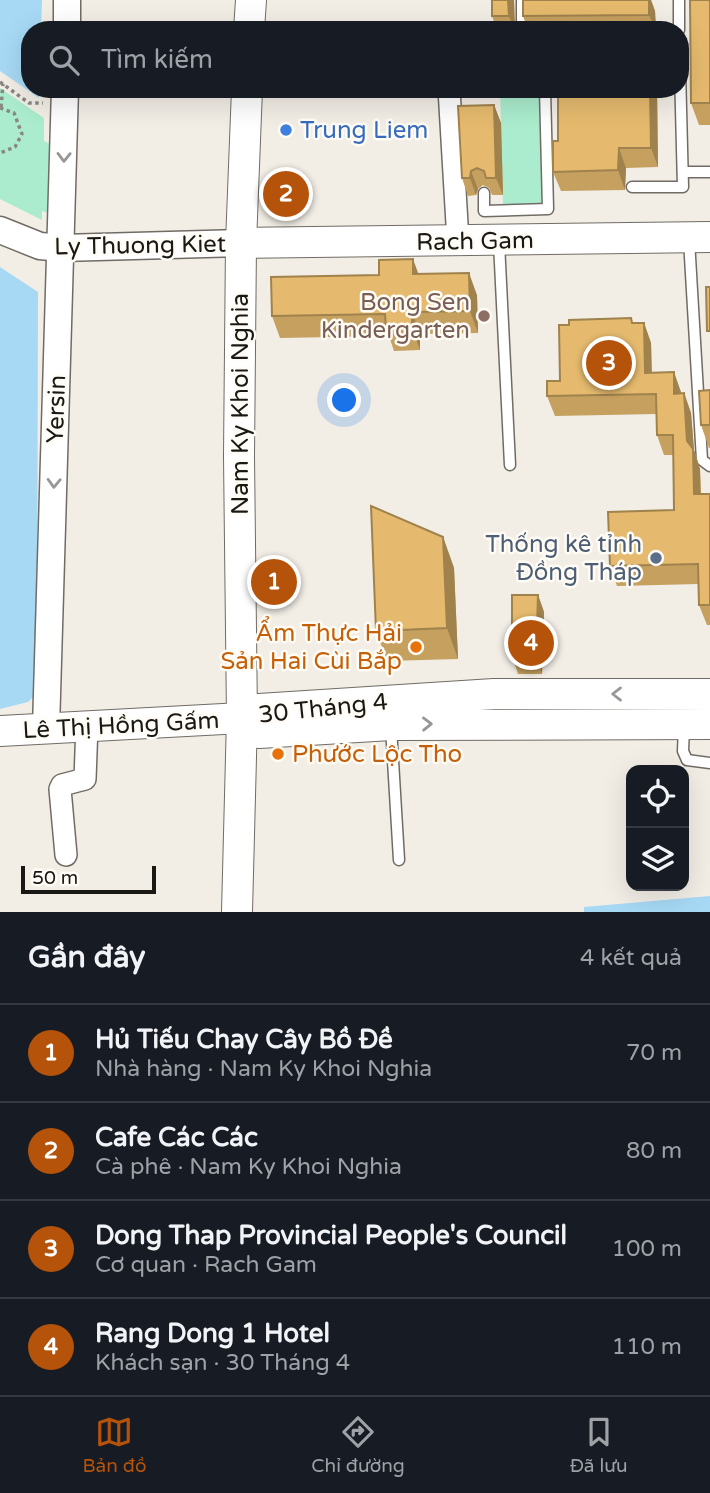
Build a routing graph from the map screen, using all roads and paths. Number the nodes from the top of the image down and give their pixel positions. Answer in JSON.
{"nodes":[{"id":1,"x":67,"y":0,"type":"edge"},
{"id":2,"x":251,"y":0,"type":"edge"},
{"id":3,"x":522,"y":0,"type":"edge"},
{"id":4,"x":679,"y":0,"type":"edge"},
{"id":5,"x":67,"y":21,"type":"edge"},
{"id":6,"x":250,"y":21,"type":"edge"},
{"id":7,"x":522,"y":21,"type":"edge"},
{"id":8,"x":679,"y":21,"type":"edge"},
{"id":9,"x":1,"y":83,"type":"edge"},
{"id":10,"x":21,"y":97,"type":"edge"},
{"id":11,"x":22,"y":98,"type":"edge"},
{"id":12,"x":50,"y":98,"type":"edge"},
{"id":13,"x":56,"y":98,"type":"edge"},
{"id":14,"x":247,"y":98,"type":"edge"},
{"id":15,"x":450,"y":98,"type":"edge"},
{"id":16,"x":545,"y":98,"type":"edge"},
{"id":17,"x":681,"y":98,"type":"edge"},
{"id":18,"x":0,"y":107,"type":"edge"},
{"id":19,"x":0,"y":153,"type":"edge"},
{"id":20,"x":683,"y":172,"type":"junction"},
{"id":21,"x":710,"y":172,"type":"edge"},
{"id":22,"x":632,"y":187,"type":"dead end"},
{"id":23,"x":484,"y":193,"type":"edge"},
{"id":24,"x":0,"y":230,"type":"edge"},
{"id":25,"x":700,"y":238,"type":"edge"},
{"id":26,"x":499,"y":240,"type":"junction"},
{"id":27,"x":458,"y":241,"type":"junction"},
{"id":28,"x":241,"y":243,"type":"junction"},
{"id":29,"x":62,"y":248,"type":"junction"},
{"id":30,"x":510,"y":465,"type":"dead end"},
{"id":31,"x":710,"y":466,"type":"edge"},
{"id":32,"x":494,"y":694,"type":"junction"},
{"id":33,"x":697,"y":694,"type":"edge"},
{"id":34,"x":243,"y":718,"type":"junction"},
{"id":35,"x":494,"y":723,"type":"junction"},
{"id":36,"x":391,"y":724,"type":"junction"},
{"id":37,"x":697,"y":724,"type":"edge"},
{"id":38,"x":87,"y":725,"type":"junction"},
{"id":39,"x":46,"y":728,"type":"junction"},
{"id":40,"x":0,"y":732,"type":"edge"},
{"id":41,"x":710,"y":763,"type":"edge"},
{"id":42,"x":66,"y":855,"type":"dead end"},
{"id":43,"x":399,"y":860,"type":"dead end"},
{"id":44,"x":237,"y":912,"type":"edge"}],
"edges":[{"from":1,"to":5,"type":"street"},
{"from":2,"to":6,"type":"main road"},
{"from":3,"to":7,"type":"lane"},
{"from":4,"to":8,"type":"lane"},
{"from":9,"to":10,"type":"path"},
{"from":9,"to":18,"type":"path"},
{"from":11,"to":12,"type":"path"},
{"from":13,"to":29,"type":"street","name":"Yersin","one_way":true},
{"from":14,"to":28,"type":"main road","name":"Nam Ky Khoi Nghia"},
{"from":15,"to":27,"type":"street"},
{"from":16,"to":23,"type":"lane"},
{"from":17,"to":20,"type":"lane"},
{"from":18,"to":19,"type":"path"},
{"from":20,"to":21,"type":"lane"},
{"from":20,"to":22,"type":"lane"},
{"from":24,"to":29,"type":"street","name":"Ly Thuong Kiet"},
{"from":25,"to":26,"type":"main road","name":"Rach Gam"},
{"from":25,"to":31,"type":"lane"},
{"from":26,"to":27,"type":"main road","name":"Rach Gam"},
{"from":26,"to":30,"type":"lane"},
{"from":27,"to":28,"type":"main road","name":"Rach Gam"},
{"from":28,"to":29,"type":"street","name":"Ly Thuong Kiet"},
{"from":28,"to":34,"type":"main road","name":"Nam Ky Khoi Nghia"},
{"from":29,"to":39,"type":"street","name":"Yersin","one_way":true},
{"from":33,"to":32,"type":"main road","name":"30 Tháng 4","one_way":true},
{"from":32,"to":34,"type":"main road","name":"30 Tháng 4"},
{"from":32,"to":35,"type":"street"},
{"from":33,"to":37,"type":"main road"},
{"from":34,"to":36,"type":"main road","name":"30 Tháng 4"},
{"from":34,"to":38,"type":"main road","name":"Lê Thị Hồng Gấm"},
{"from":34,"to":44,"type":"main road","name":"Nam Ky Khoi Nghia"},
{"from":36,"to":35,"type":"main road","name":"30 Tháng 4","one_way":true},
{"from":35,"to":37,"type":"main road","name":"30 Tháng 4"},
{"from":36,"to":43,"type":"lane"},
{"from":37,"to":41,"type":"lane"},
{"from":38,"to":39,"type":"main road","name":"Lê Thị Hồng Gấm"},
{"from":38,"to":42,"type":"street"},
{"from":39,"to":40,"type":"main road","name":"Lê Thị Hồng Gấm"}]}
